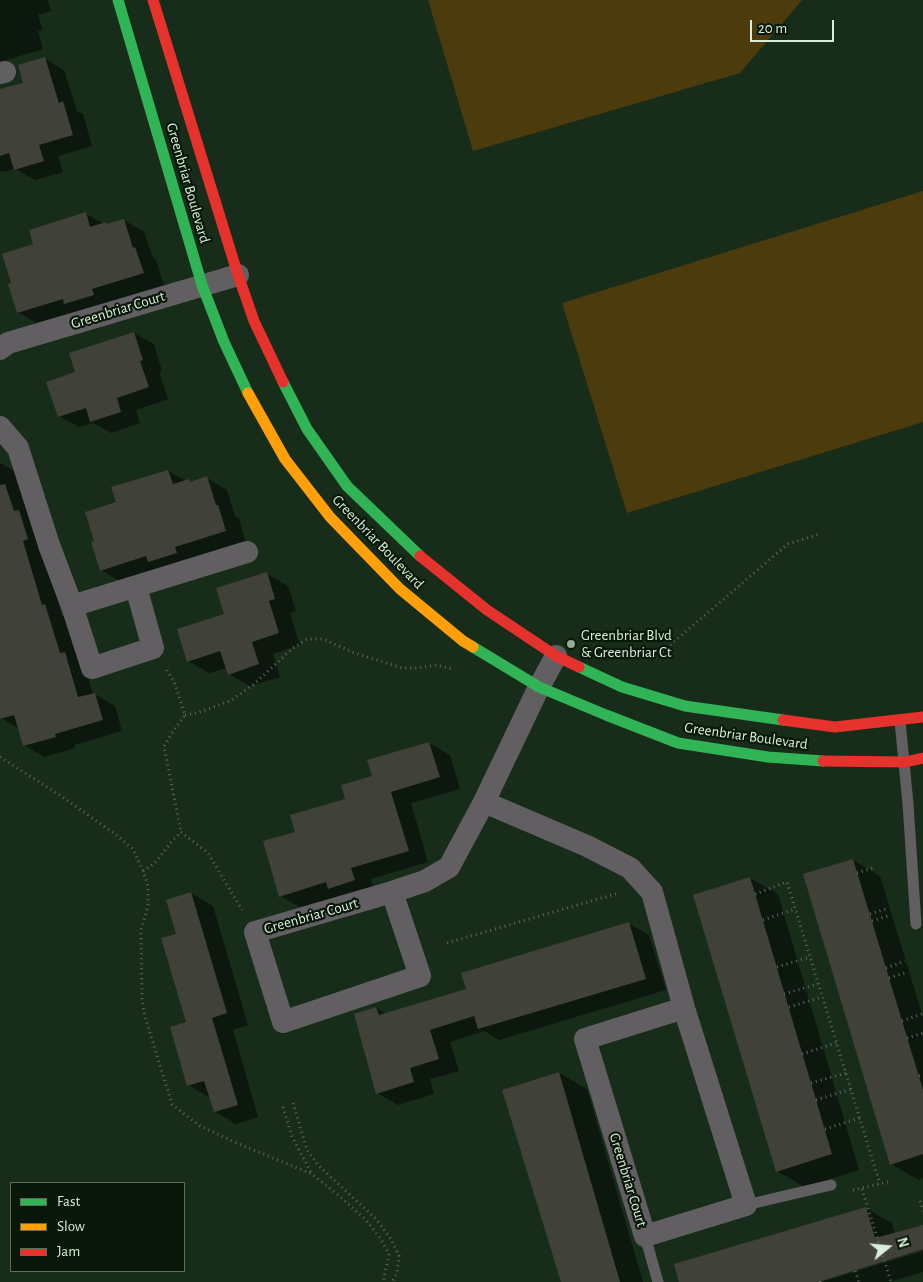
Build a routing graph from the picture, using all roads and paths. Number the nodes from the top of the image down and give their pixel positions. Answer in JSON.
{"nodes":[{"id":1,"x":118,"y":0,"type":"edge"},
{"id":2,"x":153,"y":0,"type":"edge"},
{"id":3,"x":238,"y":275,"type":"junction"},
{"id":4,"x":202,"y":285,"type":"junction"},
{"id":5,"x":0,"y":349,"type":"edge"},
{"id":6,"x":0,"y":427,"type":"edge"},
{"id":7,"x":820,"y":534,"type":"dead end"},
{"id":8,"x":247,"y":552,"type":"dead end"},
{"id":9,"x":136,"y":587,"type":"junction"},
{"id":10,"x":72,"y":606,"type":"junction"},
{"id":11,"x":154,"y":648,"type":"junction"},
{"id":12,"x":556,"y":656,"type":"junction"},
{"id":13,"x":655,"y":658,"type":"dead end"},
{"id":14,"x":458,"y":671,"type":"dead end"},
{"id":15,"x":539,"y":687,"type":"junction"},
{"id":16,"x":185,"y":715,"type":"junction"},
{"id":17,"x":923,"y":717,"type":"edge"},
{"id":18,"x":900,"y":720,"type":"junction"},
{"id":19,"x":0,"y":757,"type":"edge"},
{"id":20,"x":923,"y":758,"type":"edge"},
{"id":21,"x":905,"y":762,"type":"junction"},
{"id":22,"x":484,"y":802,"type":"junction"},
{"id":23,"x":181,"y":832,"type":"junction"},
{"id":24,"x":876,"y":867,"type":"dead end"},
{"id":25,"x":143,"y":871,"type":"junction"},
{"id":26,"x":857,"y":874,"type":"dead end"},
{"id":27,"x":392,"y":892,"type":"junction"},
{"id":28,"x":620,"y":892,"type":"dead end"},
{"id":29,"x":755,"y":894,"type":"dead end"},
{"id":30,"x":889,"y":908,"type":"dead end"},
{"id":31,"x":796,"y":909,"type":"junction"},
{"id":32,"x":870,"y":914,"type":"dead end"},
{"id":33,"x":891,"y":915,"type":"dead end"},
{"id":34,"x":763,"y":920,"type":"dead end"},
{"id":35,"x":872,"y":921,"type":"dead end"},
{"id":36,"x":916,"y":924,"type":"dead end"},
{"id":37,"x":255,"y":932,"type":"junction"},
{"id":38,"x":447,"y":943,"type":"dead end"},
{"id":39,"x":810,"y":957,"type":"junction"},
{"id":40,"x":905,"y":962,"type":"dead end"},
{"id":41,"x":777,"y":967,"type":"dead end"},
{"id":42,"x":886,"y":968,"type":"dead end"},
{"id":43,"x":908,"y":972,"type":"dead end"},
{"id":44,"x":889,"y":978,"type":"dead end"},
{"id":45,"x":818,"y":984,"type":"junction"},
{"id":46,"x":784,"y":994,"type":"dead end"},
{"id":47,"x":822,"y":997,"type":"junction"},
{"id":48,"x":684,"y":1008,"type":"junction"},
{"id":49,"x":789,"y":1008,"type":"dead end"},
{"id":50,"x":922,"y":1014,"type":"dead end"},
{"id":51,"x":902,"y":1021,"type":"dead end"},
{"id":52,"x":923,"y":1033,"type":"edge"},
{"id":53,"x":907,"y":1038,"type":"dead end"},
{"id":54,"x":836,"y":1043,"type":"junction"},
{"id":55,"x":802,"y":1054,"type":"dead end"},
{"id":56,"x":846,"y":1073,"type":"junction"},
{"id":57,"x":811,"y":1083,"type":"dead end"},
{"id":58,"x":851,"y":1089,"type":"junction"},
{"id":59,"x":816,"y":1100,"type":"dead end"},
{"id":60,"x":293,"y":1103,"type":"dead end"},
{"id":61,"x":283,"y":1107,"type":"dead end"},
{"id":62,"x":860,"y":1118,"type":"junction"},
{"id":63,"x":825,"y":1128,"type":"dead end"},
{"id":64,"x":312,"y":1174,"type":"junction"},
{"id":65,"x":888,"y":1182,"type":"dead end"},
{"id":66,"x":880,"y":1184,"type":"junction"},
{"id":67,"x":831,"y":1185,"type":"dead end"},
{"id":68,"x":862,"y":1189,"type":"junction"},
{"id":69,"x":853,"y":1190,"type":"dead end"},
{"id":70,"x":920,"y":1201,"type":"dead end"},
{"id":71,"x":746,"y":1205,"type":"junction"},
{"id":72,"x":923,"y":1210,"type":"edge"},
{"id":73,"x":645,"y":1236,"type":"junction"},
{"id":74,"x":855,"y":1271,"type":"dead end"},
{"id":75,"x":383,"y":1282,"type":"edge"},
{"id":76,"x":392,"y":1282,"type":"edge"},
{"id":77,"x":658,"y":1282,"type":"edge"},
{"id":78,"x":858,"y":1282,"type":"edge"},
{"id":79,"x":890,"y":1282,"type":"edge"}],
"edges":[{"from":1,"to":4,"type":"street","name":"Greenbriar Boulevard"},
{"from":2,"to":3,"type":"street","name":"Greenbriar Boulevard"},
{"from":3,"to":4,"type":"street","name":"Greenbriar Court"},
{"from":3,"to":12,"type":"street","name":"Greenbriar Boulevard"},
{"from":4,"to":5,"type":"street","name":"Greenbriar Court"},
{"from":4,"to":15,"type":"street","name":"Greenbriar Boulevard"},
{"from":6,"to":10,"type":"street"},
{"from":7,"to":13,"type":"path"},
{"from":8,"to":9,"type":"street"},
{"from":9,"to":10,"type":"street"},
{"from":9,"to":11,"type":"street"},
{"from":10,"to":11,"type":"street"},
{"from":11,"to":16,"type":"path"},
{"from":12,"to":15,"type":"street","name":"Greenbriar Court"},
{"from":12,"to":18,"type":"street","name":"Greenbriar Boulevard"},
{"from":14,"to":16,"type":"path"},
{"from":15,"to":21,"type":"street","name":"Greenbriar Boulevard"},
{"from":15,"to":22,"type":"street","name":"Greenbriar Court"},
{"from":16,"to":23,"type":"path"},
{"from":17,"to":18,"type":"street","name":"Greenbriar Boulevard"},
{"from":18,"to":21,"type":"lane"},
{"from":19,"to":25,"type":"path"},
{"from":20,"to":21,"type":"street","name":"Greenbriar Boulevard"},
{"from":21,"to":36,"type":"lane"},
{"from":22,"to":27,"type":"street","name":"Greenbriar Court"},
{"from":22,"to":48,"type":"street"},
{"from":23,"to":25,"type":"path"},
{"from":23,"to":37,"type":"path"},
{"from":24,"to":26,"type":"path"},
{"from":25,"to":64,"type":"path"},
{"from":27,"to":37,"type":"street","name":"Greenbriar Court"},
{"from":27,"to":37,"type":"street","name":"Greenbriar Court"},
{"from":28,"to":38,"type":"path"},
{"from":29,"to":31,"type":"path"},
{"from":30,"to":32,"type":"path"},
{"from":31,"to":34,"type":"path"},
{"from":31,"to":39,"type":"path"},
{"from":33,"to":35,"type":"path"},
{"from":39,"to":41,"type":"path"},
{"from":39,"to":45,"type":"path"},
{"from":40,"to":42,"type":"path"},
{"from":43,"to":44,"type":"path"},
{"from":45,"to":46,"type":"path"},
{"from":45,"to":47,"type":"path"},
{"from":47,"to":49,"type":"path"},
{"from":47,"to":54,"type":"path"},
{"from":48,"to":71,"type":"street"},
{"from":48,"to":73,"type":"street","name":"Greenbriar Court"},
{"from":50,"to":51,"type":"path"},
{"from":52,"to":53,"type":"path"},
{"from":54,"to":55,"type":"path"},
{"from":54,"to":56,"type":"path"},
{"from":56,"to":57,"type":"path"},
{"from":56,"to":58,"type":"path"},
{"from":58,"to":59,"type":"path"},
{"from":58,"to":62,"type":"path"},
{"from":60,"to":76,"type":"path"},
{"from":61,"to":64,"type":"path"},
{"from":62,"to":63,"type":"path"},
{"from":62,"to":66,"type":"path"},
{"from":64,"to":75,"type":"path"},
{"from":65,"to":66,"type":"path"},
{"from":66,"to":68,"type":"path"},
{"from":67,"to":71,"type":"lane"},
{"from":68,"to":69,"type":"path"},
{"from":68,"to":79,"type":"path"},
{"from":70,"to":72,"type":"path"},
{"from":71,"to":73,"type":"street","name":"Greenbriar Court"},
{"from":73,"to":77,"type":"lane"},
{"from":74,"to":78,"type":"path"}]}
